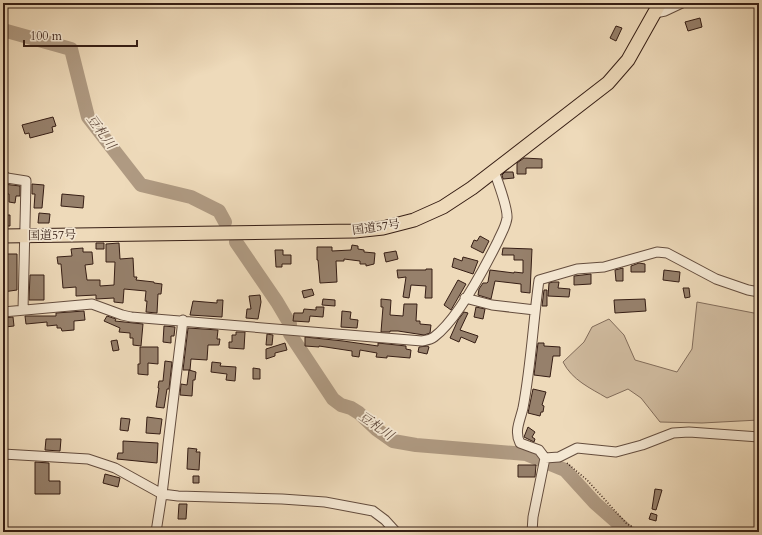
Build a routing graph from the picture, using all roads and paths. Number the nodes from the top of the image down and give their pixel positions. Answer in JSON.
{"nodes":[{"id":1,"x":682,"y":3,"type":"edge"},
{"id":2,"x":657,"y":8,"type":"edge"},
{"id":3,"x":494,"y":171,"type":"junction"},
{"id":4,"x":3,"y":175,"type":"edge"},
{"id":5,"x":25,"y":235,"type":"junction"},
{"id":6,"x":3,"y":236,"type":"edge"},
{"id":7,"x":759,"y":292,"type":"edge"},
{"id":8,"x":465,"y":298,"type":"junction"},
{"id":9,"x":23,"y":310,"type":"junction"},
{"id":10,"x":535,"y":310,"type":"junction"},
{"id":11,"x":3,"y":312,"type":"edge"},
{"id":12,"x":183,"y":320,"type":"junction"},
{"id":13,"x":759,"y":437,"type":"edge"},
{"id":14,"x":3,"y":454,"type":"edge"},
{"id":15,"x":559,"y":457,"type":"junction"},
{"id":16,"x":545,"y":458,"type":"junction"},
{"id":17,"x":162,"y":494,"type":"junction"},
{"id":18,"x":156,"y":532,"type":"edge"},
{"id":19,"x":396,"y":532,"type":"edge"},
{"id":20,"x":532,"y":532,"type":"edge"},
{"id":21,"x":642,"y":532,"type":"edge"}],
"edges":[{"from":1,"to":2,"type":"street"},
{"from":2,"to":3,"type":"highway","name":"国道57号"},
{"from":3,"to":5,"type":"highway","name":"国道57号"},
{"from":3,"to":8,"type":"street"},
{"from":4,"to":5,"type":"street"},
{"from":5,"to":6,"type":"highway","name":"国道57号"},
{"from":5,"to":9,"type":"street"},
{"from":7,"to":10,"type":"street"},
{"from":8,"to":10,"type":"street"},
{"from":8,"to":12,"type":"street"},
{"from":9,"to":11,"type":"street"},
{"from":9,"to":12,"type":"street"},
{"from":10,"to":16,"type":"street"},
{"from":12,"to":17,"type":"street"},
{"from":13,"to":15,"type":"street"},
{"from":14,"to":17,"type":"street"},
{"from":15,"to":16,"type":"street"},
{"from":15,"to":21,"type":"path"},
{"from":16,"to":20,"type":"street"},
{"from":17,"to":18,"type":"street"},
{"from":17,"to":19,"type":"street"}]}
